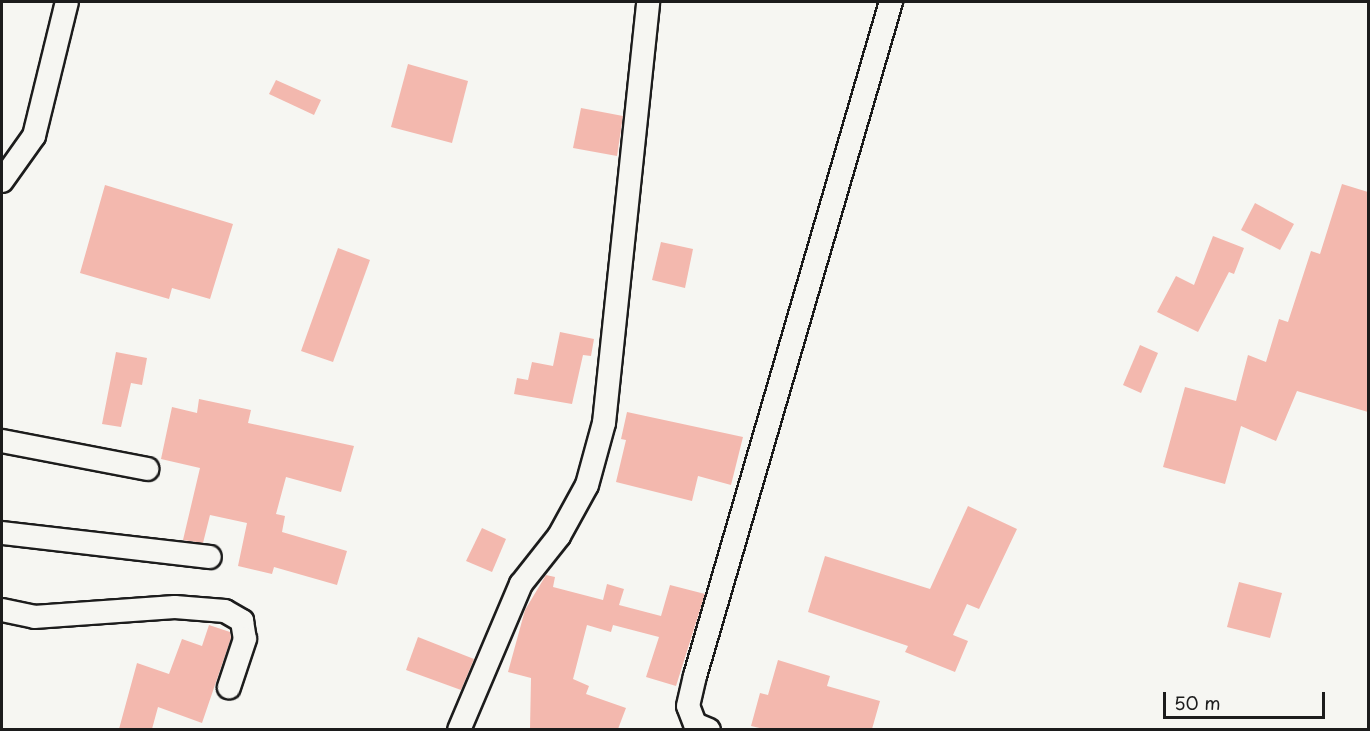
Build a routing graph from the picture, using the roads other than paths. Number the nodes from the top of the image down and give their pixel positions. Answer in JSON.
{"nodes":[{"id":1,"x":68,"y":2,"type":"edge"},
{"id":2,"x":648,"y":2,"type":"edge"},
{"id":3,"x":891,"y":2,"type":"edge"},
{"id":4,"x":2,"y":181,"type":"edge"},
{"id":5,"x":2,"y":441,"type":"edge"},
{"id":6,"x":147,"y":469,"type":"dead end"},
{"id":7,"x":2,"y":533,"type":"edge"},
{"id":8,"x":210,"y":557,"type":"dead end"},
{"id":9,"x":2,"y":610,"type":"edge"},
{"id":10,"x":229,"y":687,"type":"dead end"},
{"id":11,"x":459,"y":729,"type":"edge"},
{"id":12,"x":709,"y":729,"type":"edge"}],
"edges":[{"from":1,"to":4,"type":"street"},
{"from":2,"to":11,"type":"street"},
{"from":3,"to":12,"type":"street"},
{"from":5,"to":6,"type":"street"},
{"from":7,"to":8,"type":"street"},
{"from":9,"to":10,"type":"street"}]}
